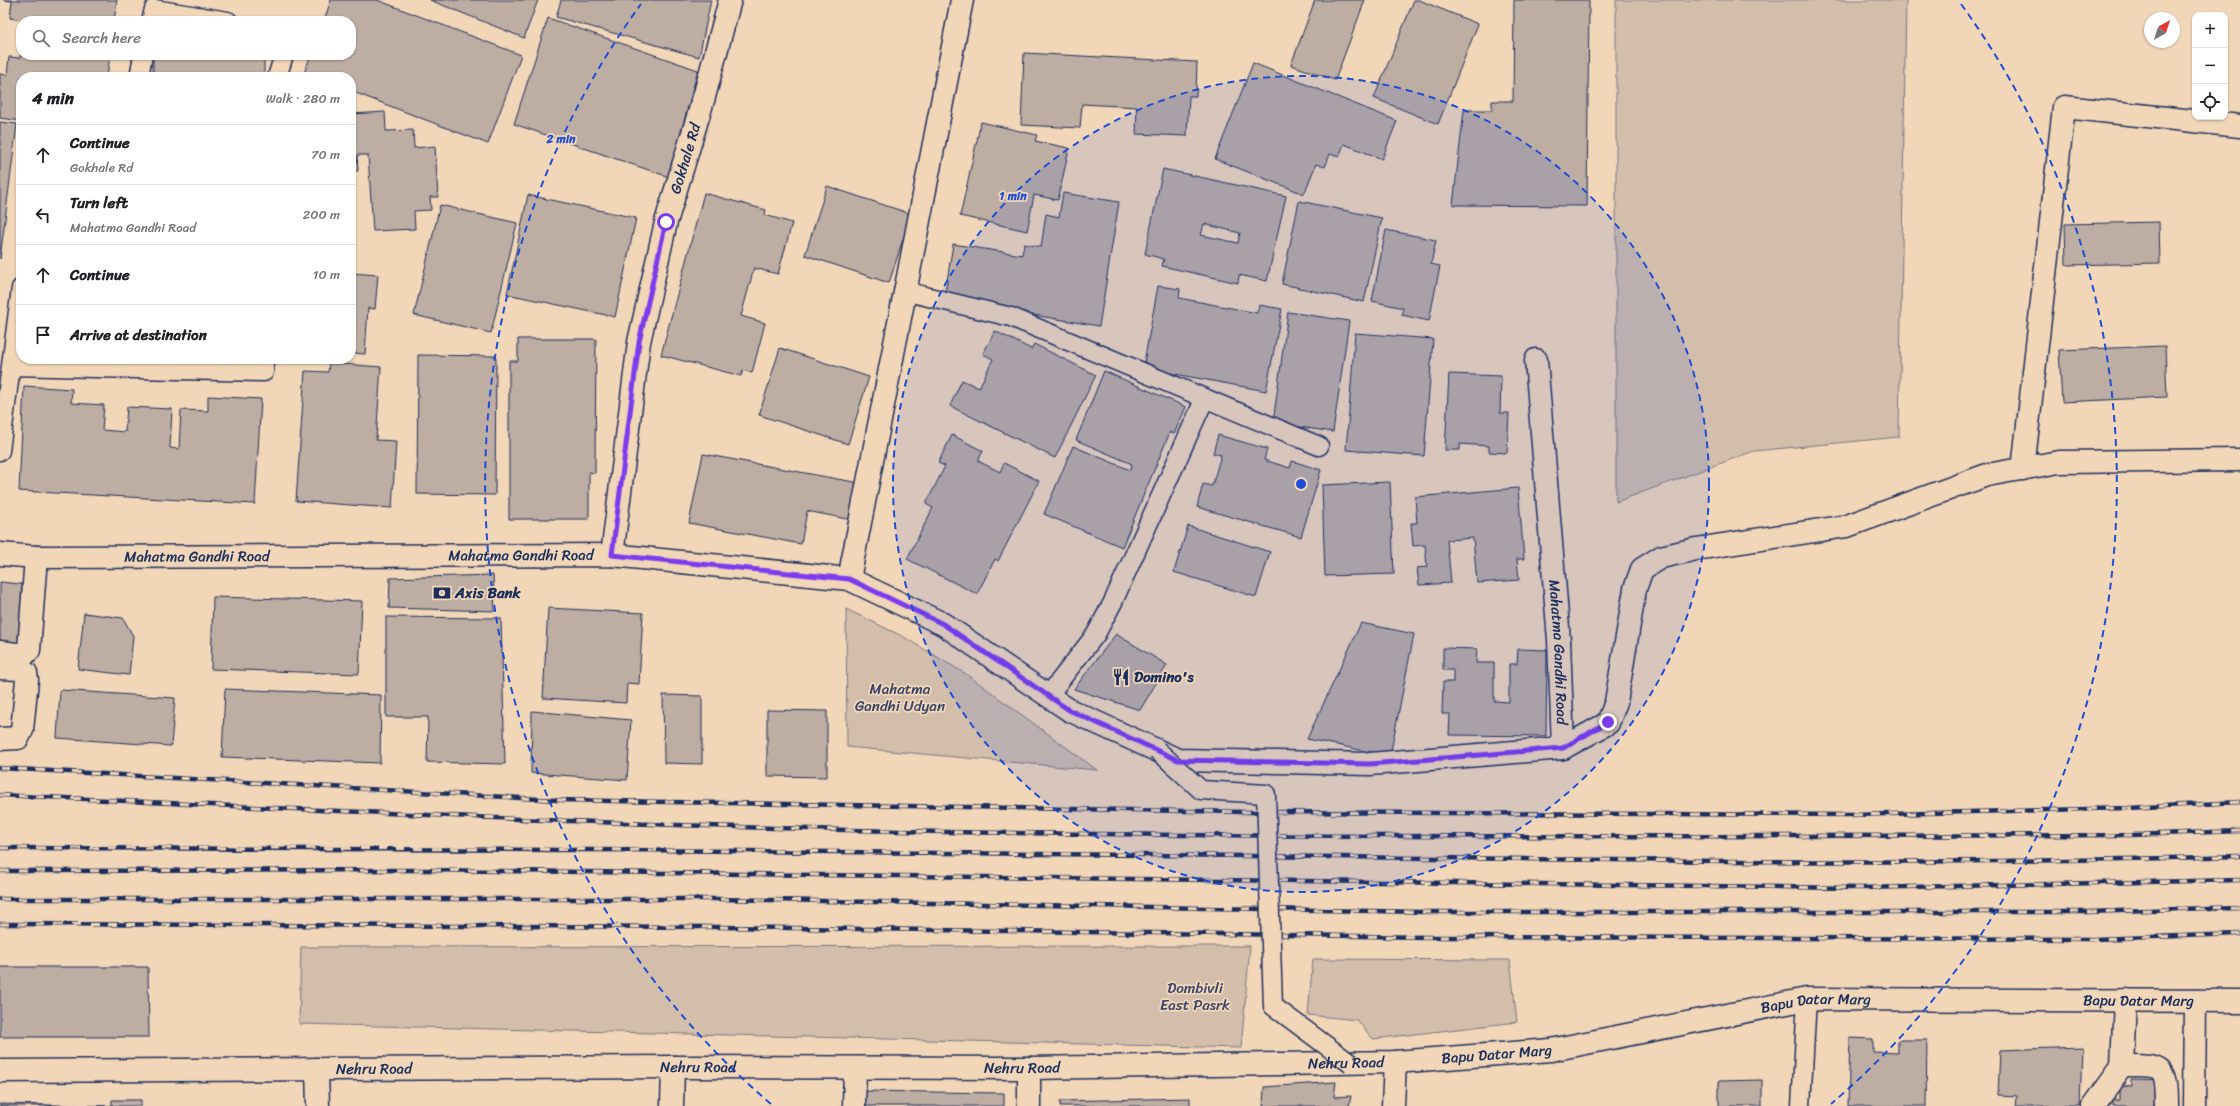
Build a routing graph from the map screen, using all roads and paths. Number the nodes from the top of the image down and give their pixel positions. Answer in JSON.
{"nodes":[{"id":1,"x":730,"y":0,"type":"edge"},
{"id":2,"x":962,"y":0,"type":"edge"},
{"id":3,"x":152,"y":16,"type":"edge"},
{"id":4,"x":197,"y":16,"type":"edge"},
{"id":5,"x":142,"y":60,"type":"edge"},
{"id":6,"x":282,"y":60,"type":"edge"},
{"id":7,"x":139,"y":72,"type":"edge"},
{"id":8,"x":279,"y":72,"type":"edge"},
{"id":9,"x":2240,"y":126,"type":"edge"},
{"id":10,"x":904,"y":291,"type":"junction"},
{"id":11,"x":16,"y":327,"type":"edge"},
{"id":12,"x":1536,"y":360,"type":"dead end"},
{"id":13,"x":162,"y":364,"type":"edge"},
{"id":14,"x":264,"y":364,"type":"edge"},
{"id":15,"x":11,"y":366,"type":"junction"},
{"id":16,"x":1205,"y":398,"type":"junction"},
{"id":17,"x":1318,"y":446,"type":"dead end"},
{"id":18,"x":0,"y":451,"type":"edge"},
{"id":19,"x":2240,"y":460,"type":"edge"},
{"id":20,"x":2023,"y":468,"type":"junction"},
{"id":21,"x":0,"y":554,"type":"edge"},
{"id":22,"x":612,"y":555,"type":"junction"},
{"id":23,"x":36,"y":557,"type":"junction"},
{"id":24,"x":849,"y":579,"type":"junction"},
{"id":25,"x":0,"y":652,"type":"edge"},
{"id":26,"x":0,"y":668,"type":"edge"},
{"id":27,"x":1048,"y":696,"type":"junction"},
{"id":28,"x":0,"y":739,"type":"edge"},
{"id":29,"x":1563,"y":748,"type":"junction"},
{"id":30,"x":1157,"y":750,"type":"junction"},
{"id":31,"x":1807,"y":999,"type":"junction"},
{"id":32,"x":2125,"y":1000,"type":"junction"},
{"id":33,"x":2195,"y":1001,"type":"junction"},
{"id":34,"x":2240,"y":1001,"type":"edge"},
{"id":35,"x":1395,"y":1062,"type":"junction"},
{"id":36,"x":1351,"y":1064,"type":"junction"},
{"id":37,"x":2122,"y":1066,"type":"junction"},
{"id":38,"x":673,"y":1068,"type":"junction"},
{"id":39,"x":855,"y":1068,"type":"junction"},
{"id":40,"x":1029,"y":1068,"type":"junction"},
{"id":41,"x":317,"y":1069,"type":"junction"},
{"id":42,"x":0,"y":1071,"type":"edge"},
{"id":43,"x":318,"y":1106,"type":"edge"},
{"id":44,"x":672,"y":1106,"type":"edge"},
{"id":45,"x":854,"y":1106,"type":"edge"},
{"id":46,"x":1029,"y":1106,"type":"edge"},
{"id":47,"x":1393,"y":1106,"type":"edge"},
{"id":48,"x":1801,"y":1106,"type":"edge"},
{"id":49,"x":2093,"y":1106,"type":"edge"},
{"id":50,"x":2166,"y":1106,"type":"edge"},
{"id":51,"x":2194,"y":1106,"type":"edge"}],
"edges":[{"from":1,"to":22,"type":"street","name":"Gokhale Rd"},
{"from":2,"to":10,"type":"street"},
{"from":3,"to":4,"type":"lane"},
{"from":5,"to":7,"type":"lane"},
{"from":6,"to":8,"type":"lane"},
{"from":9,"to":20,"type":"street"},
{"from":10,"to":16,"type":"lane"},
{"from":10,"to":24,"type":"street"},
{"from":11,"to":15,"type":"lane"},
{"from":12,"to":29,"type":"street","name":"Mahatma Gandhi Road"},
{"from":13,"to":14,"type":"lane"},
{"from":13,"to":15,"type":"lane"},
{"from":15,"to":18,"type":"lane"},
{"from":16,"to":17,"type":"lane"},
{"from":16,"to":27,"type":"lane"},
{"from":19,"to":20,"type":"street"},
{"from":20,"to":29,"type":"street"},
{"from":21,"to":23,"type":"street","name":"Mahatma Gandhi Road"},
{"from":22,"to":23,"type":"street","name":"Mahatma Gandhi Road"},
{"from":22,"to":24,"type":"street","name":"Mahatma Gandhi Road"},
{"from":23,"to":25,"type":"street"},
{"from":24,"to":27,"type":"street","name":"Mahatma Gandhi Road"},
{"from":26,"to":28,"type":"street"},
{"from":27,"to":30,"type":"street","name":"Mahatma Gandhi Road"},
{"from":29,"to":30,"type":"street","name":"Mahatma Gandhi Road"},
{"from":30,"to":36,"type":"lane","bridge":true},
{"from":31,"to":32,"type":"street","name":"Bapu Datar Marg"},
{"from":31,"to":35,"type":"street","name":"Bapu Datar Marg"},
{"from":31,"to":48,"type":"lane"},
{"from":32,"to":33,"type":"street","name":"Bapu Datar Marg"},
{"from":32,"to":37,"type":"street"},
{"from":33,"to":34,"type":"street","name":"Bapu Datar Marg"},
{"from":33,"to":51,"type":"street"},
{"from":35,"to":36,"type":"street","name":"Nehru Road"},
{"from":35,"to":47,"type":"street"},
{"from":36,"to":40,"type":"street","name":"Nehru Road"},
{"from":37,"to":49,"type":"street"},
{"from":37,"to":50,"type":"street"},
{"from":38,"to":39,"type":"street","name":"Nehru Road"},
{"from":38,"to":41,"type":"street","name":"Nehru Road"},
{"from":38,"to":44,"type":"street"},
{"from":39,"to":40,"type":"street","name":"Nehru Road"},
{"from":39,"to":45,"type":"street"},
{"from":40,"to":46,"type":"street"},
{"from":41,"to":42,"type":"street","name":"Nehru Road"},
{"from":41,"to":43,"type":"street"}]}
